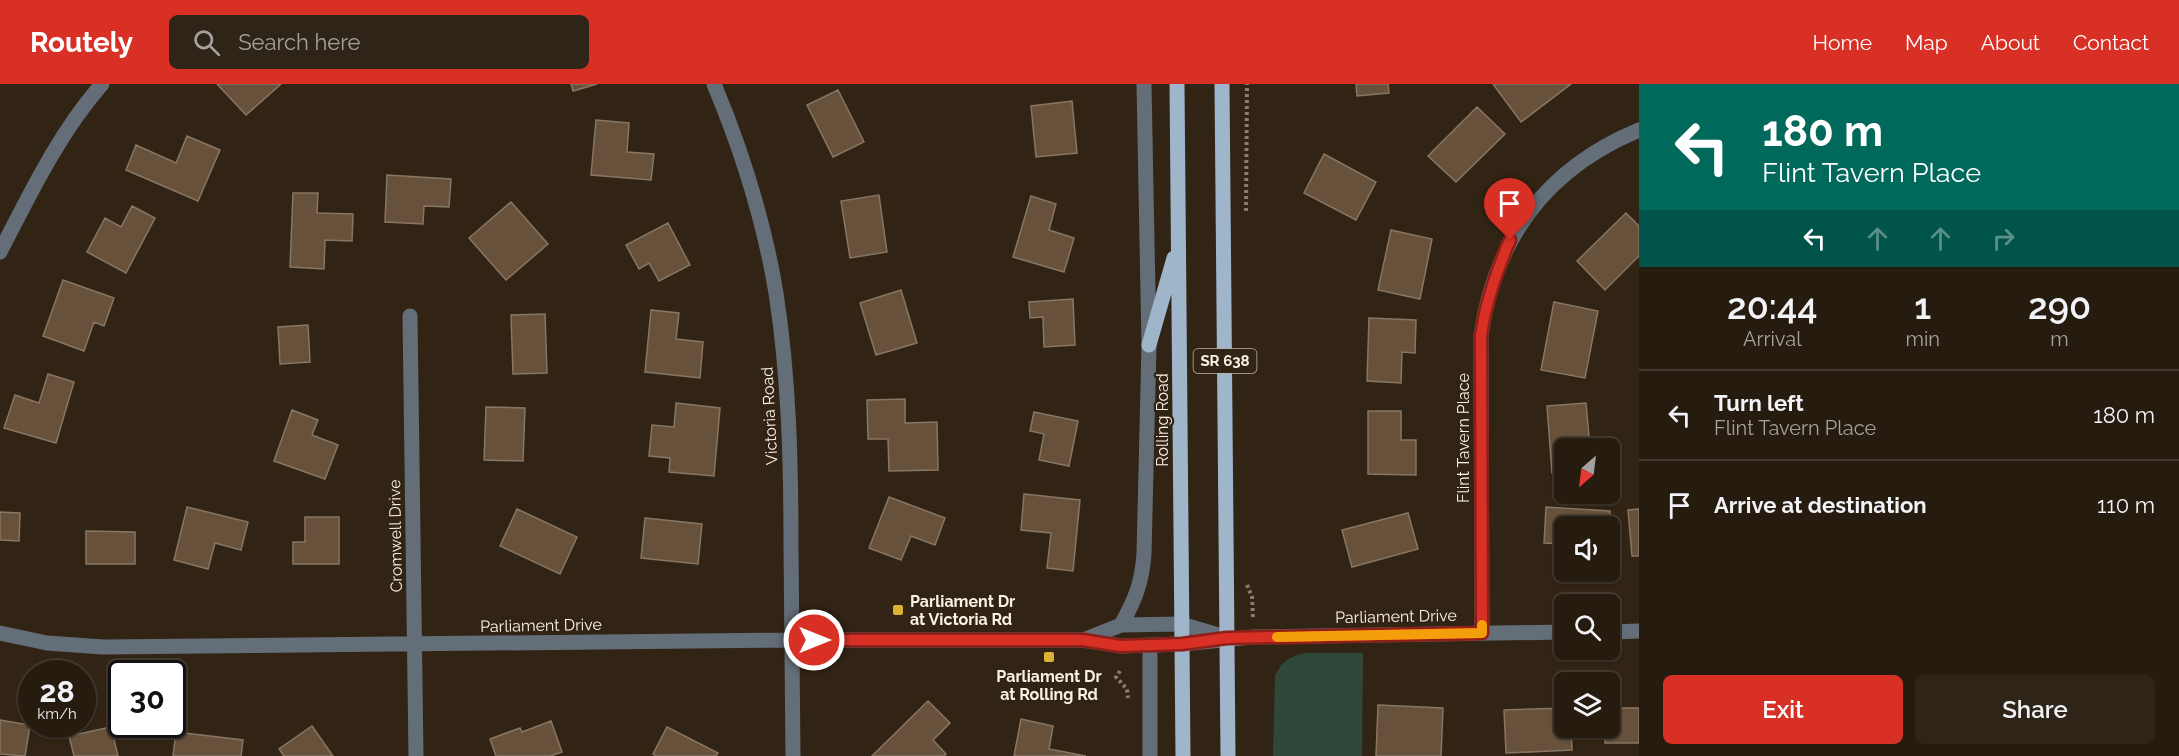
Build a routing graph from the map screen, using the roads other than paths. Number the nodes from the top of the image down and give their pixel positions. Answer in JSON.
{"nodes":[{"id":1,"x":102,"y":84,"type":"edge"},
{"id":2,"x":714,"y":84,"type":"edge"},
{"id":3,"x":1144,"y":84,"type":"edge"},
{"id":4,"x":1177,"y":84,"type":"edge"},
{"id":5,"x":1222,"y":84,"type":"edge"},
{"id":6,"x":1639,"y":130,"type":"edge"},
{"id":7,"x":1178,"y":240,"type":"junction"},
{"id":8,"x":2,"y":242,"type":"edge"},
{"id":9,"x":410,"y":316,"type":"dead end"},
{"id":10,"x":1149,"y":345,"type":"junction"},
{"id":11,"x":1181,"y":624,"type":"junction"},
{"id":12,"x":1121,"y":625,"type":"junction"},
{"id":13,"x":1639,"y":631,"type":"edge"},
{"id":14,"x":1554,"y":632,"type":"edge"},
{"id":15,"x":1620,"y":632,"type":"edge"},
{"id":16,"x":0,"y":633,"type":"edge"},
{"id":17,"x":1482,"y":633,"type":"junction"},
{"id":18,"x":1227,"y":638,"type":"junction"},
{"id":19,"x":792,"y":640,"type":"junction"},
{"id":20,"x":1083,"y":640,"type":"junction"},
{"id":21,"x":415,"y":644,"type":"junction"},
{"id":22,"x":1182,"y":644,"type":"junction"},
{"id":23,"x":1150,"y":645,"type":"junction"},
{"id":24,"x":416,"y":756,"type":"edge"},
{"id":25,"x":793,"y":756,"type":"edge"},
{"id":26,"x":1150,"y":756,"type":"edge"},
{"id":27,"x":1183,"y":756,"type":"edge"},
{"id":28,"x":1228,"y":756,"type":"edge"}],
"edges":[{"from":1,"to":8,"type":"street"},
{"from":2,"to":19,"type":"street","name":"Victoria Road"},
{"from":3,"to":10,"type":"street","name":"Rolling Road"},
{"from":4,"to":7,"type":"main road","name":"Rolling Road","number":"SR 638"},
{"from":5,"to":18,"type":"main road","number":"SR 638"},
{"from":6,"to":17,"type":"street","name":"Flint Tavern Place"},
{"from":7,"to":10,"type":"main road"},
{"from":7,"to":11,"type":"main road","name":"Rolling Road","number":"SR 638"},
{"from":9,"to":21,"type":"street","name":"Cromwell Drive"},
{"from":10,"to":12,"type":"street","name":"Rolling Road"},
{"from":11,"to":12,"type":"street","name":"Parliament Drive"},
{"from":11,"to":18,"type":"street","name":"Parliament Drive"},
{"from":11,"to":22,"type":"main road","name":"Rolling Road","number":"SR 638"},
{"from":12,"to":20,"type":"street","name":"Parliament Drive"},
{"from":13,"to":15,"type":"street"},
{"from":14,"to":17,"type":"street","name":"Parliament Drive"},
{"from":16,"to":21,"type":"street","name":"Parliament Drive"},
{"from":17,"to":18,"type":"street","name":"Parliament Drive"},
{"from":18,"to":22,"type":"street","name":"Parliament Drive"},
{"from":18,"to":28,"type":"main road","number":"SR 638"},
{"from":19,"to":20,"type":"street","name":"Parliament Drive"},
{"from":19,"to":21,"type":"street","name":"Parliament Drive"},
{"from":19,"to":25,"type":"street","name":"Victoria Road"},
{"from":20,"to":23,"type":"street","name":"Parliament Drive"},
{"from":21,"to":24,"type":"street","name":"Cromwell Drive"},
{"from":22,"to":23,"type":"street","name":"Parliament Drive"},
{"from":22,"to":27,"type":"main road","name":"Rolling Road","number":"SR 638"},
{"from":23,"to":26,"type":"street"}]}
